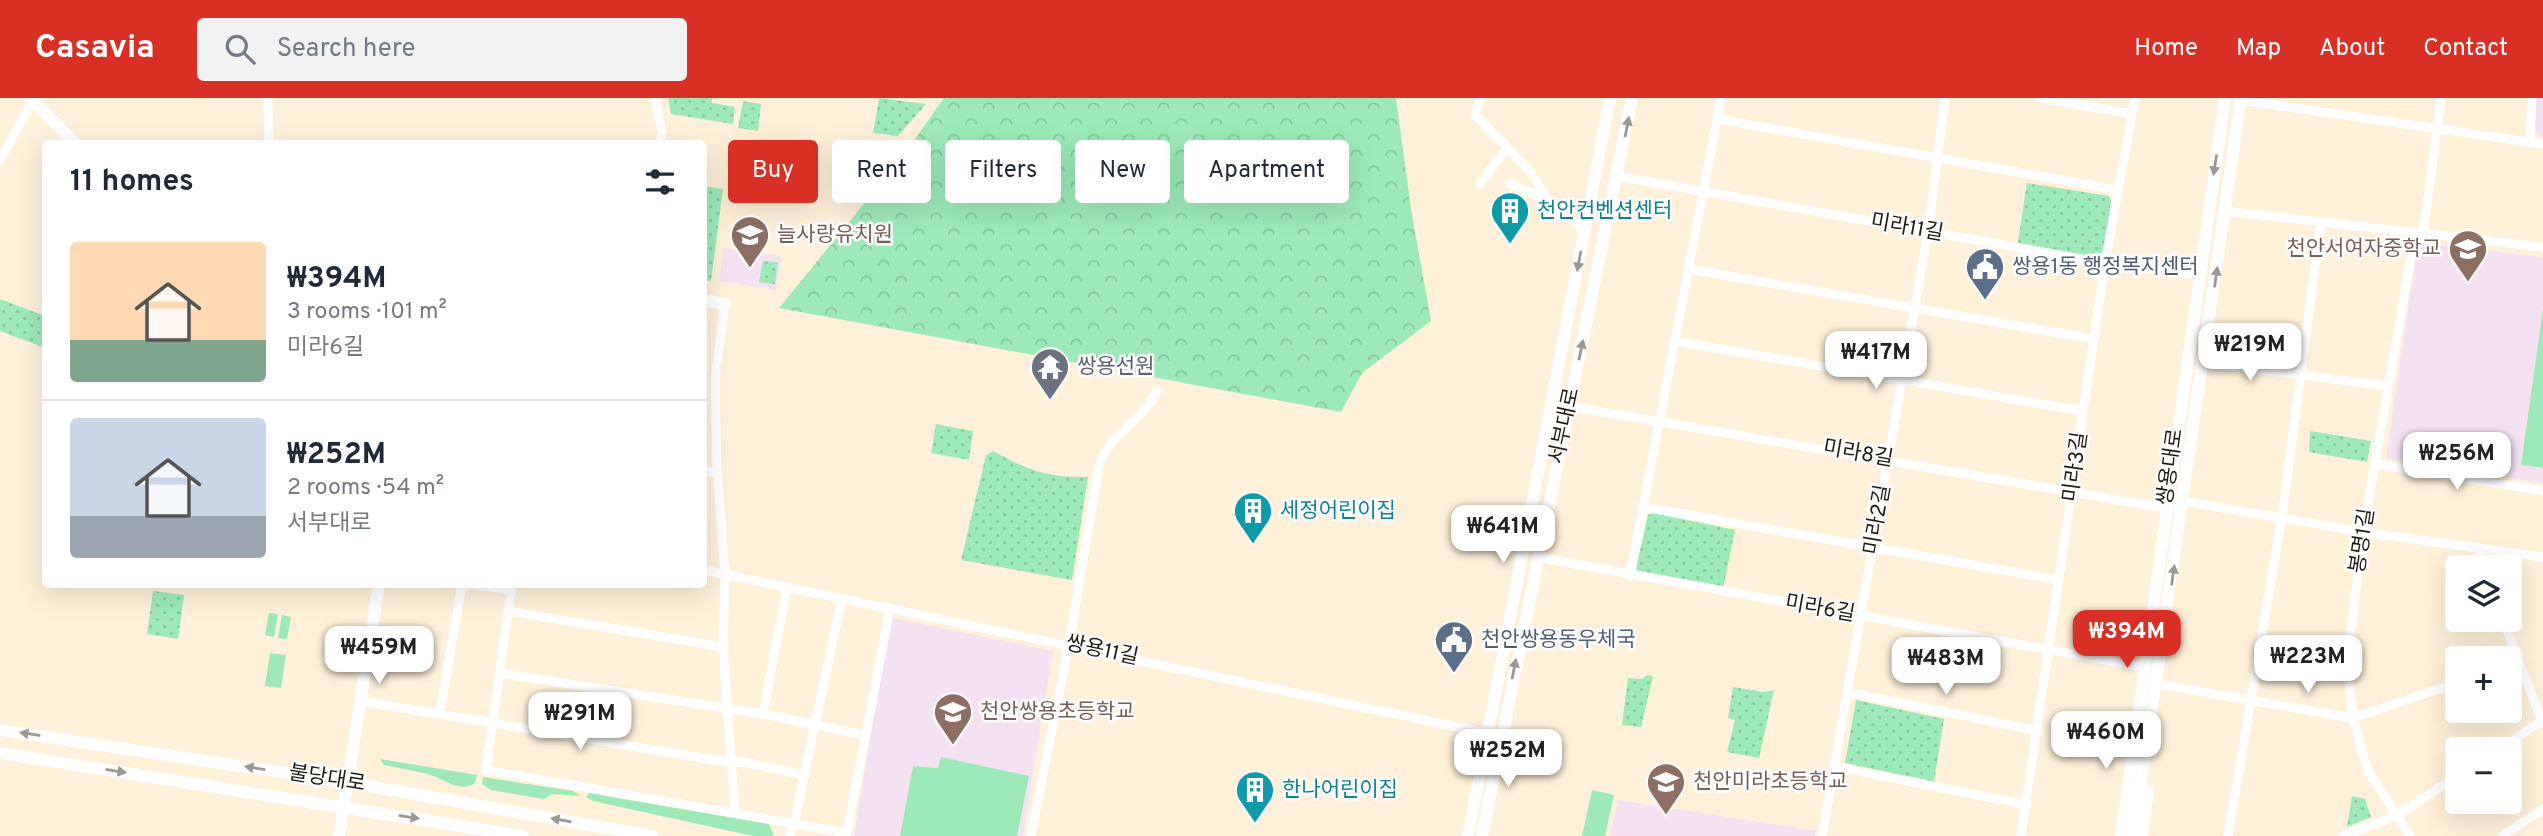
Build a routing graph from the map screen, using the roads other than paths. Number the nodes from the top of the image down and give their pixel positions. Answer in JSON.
{"nodes":[{"id":1,"x":268,"y":98,"type":"edge"},
{"id":2,"x":655,"y":98,"type":"edge"},
{"id":3,"x":1481,"y":98,"type":"edge"},
{"id":4,"x":1610,"y":98,"type":"edge"},
{"id":5,"x":1632,"y":98,"type":"edge"},
{"id":6,"x":1721,"y":98,"type":"edge"},
{"id":7,"x":1944,"y":98,"type":"edge"},
{"id":8,"x":2041,"y":98,"type":"edge"},
{"id":9,"x":2135,"y":98,"type":"edge"},
{"id":10,"x":2225,"y":98,"type":"edge"},
{"id":11,"x":2441,"y":98,"type":"edge"},
{"id":12,"x":2532,"y":98,"type":"edge"},
{"id":13,"x":34,"y":99,"type":"edge"},
{"id":14,"x":2241,"y":99,"type":"edge"},
{"id":15,"x":2132,"y":114,"type":"junction"},
{"id":16,"x":1717,"y":119,"type":"junction"},
{"id":17,"x":2439,"y":130,"type":"junction"},
{"id":18,"x":72,"y":140,"type":"edge"},
{"id":19,"x":80,"y":140,"type":"edge"},
{"id":20,"x":269,"y":140,"type":"edge"},
{"id":21,"x":661,"y":140,"type":"edge"},
{"id":22,"x":2530,"y":142,"type":"junction"},
{"id":23,"x":2543,"y":144,"type":"edge"},
{"id":24,"x":1506,"y":149,"type":"junction"},
{"id":25,"x":1935,"y":158,"type":"junction"},
{"id":26,"x":0,"y":160,"type":"edge"},
{"id":27,"x":1617,"y":176,"type":"junction"},
{"id":28,"x":1510,"y":183,"type":"dead end"},
{"id":29,"x":1480,"y":184,"type":"dead end"},
{"id":30,"x":2118,"y":190,"type":"junction"},
{"id":31,"x":1702,"y":194,"type":"junction"},
{"id":32,"x":1548,"y":201,"type":"junction"},
{"id":33,"x":2225,"y":211,"type":"junction"},
{"id":34,"x":2321,"y":222,"type":"junction"},
{"id":35,"x":1585,"y":230,"type":"junction"},
{"id":36,"x":1928,"y":232,"type":"junction"},
{"id":37,"x":2419,"y":234,"type":"junction"},
{"id":38,"x":2543,"y":247,"type":"edge"},
{"id":39,"x":2105,"y":263,"type":"junction"},
{"id":40,"x":1688,"y":269,"type":"junction"},
{"id":41,"x":2198,"y":275,"type":"junction"},
{"id":42,"x":707,"y":304,"type":"edge"},
{"id":43,"x":724,"y":307,"type":"joint"},
{"id":44,"x":1914,"y":308,"type":"junction"},
{"id":45,"x":2094,"y":339,"type":"junction"},
{"id":46,"x":1674,"y":341,"type":"junction"},
{"id":47,"x":2204,"y":363,"type":"junction"},
{"id":48,"x":2300,"y":373,"type":"junction"},
{"id":49,"x":1902,"y":381,"type":"junction"},
{"id":50,"x":2388,"y":386,"type":"junction"},
{"id":51,"x":1157,"y":391,"type":"dead end"},
{"id":52,"x":1550,"y":403,"type":"junction"},
{"id":53,"x":1569,"y":406,"type":"junction"},
{"id":54,"x":2083,"y":411,"type":"junction"},
{"id":55,"x":1660,"y":420,"type":"junction"},
{"id":56,"x":1889,"y":460,"type":"junction"},
{"id":57,"x":2376,"y":464,"type":"junction"},
{"id":58,"x":707,"y":471,"type":"edge"},
{"id":59,"x":717,"y":473,"type":"junction"},
{"id":60,"x":2543,"y":491,"type":"edge"},
{"id":61,"x":2073,"y":492,"type":"junction"},
{"id":62,"x":2183,"y":501,"type":"junction"},
{"id":63,"x":1643,"y":507,"type":"junction"},
{"id":64,"x":2165,"y":508,"type":"junction"},
{"id":65,"x":2282,"y":516,"type":"junction"},
{"id":66,"x":2362,"y":532,"type":"junction"},
{"id":67,"x":1873,"y":547,"type":"junction"},
{"id":68,"x":2478,"y":547,"type":"junction"},
{"id":69,"x":2481,"y":555,"type":"edge"},
{"id":70,"x":1537,"y":557,"type":"junction"},
{"id":71,"x":2543,"y":557,"type":"edge"},
{"id":72,"x":707,"y":571,"type":"edge"},
{"id":73,"x":725,"y":574,"type":"junction"},
{"id":74,"x":1630,"y":576,"type":"junction"},
{"id":75,"x":2059,"y":580,"type":"junction"},
{"id":76,"x":788,"y":587,"type":"junction"},
{"id":77,"x":378,"y":588,"type":"edge"},
{"id":78,"x":464,"y":588,"type":"edge"},
{"id":79,"x":512,"y":588,"type":"edge"},
{"id":80,"x":842,"y":598,"type":"junction"},
{"id":81,"x":890,"y":608,"type":"junction"},
{"id":82,"x":508,"y":611,"type":"junction"},
{"id":83,"x":1861,"y":617,"type":"junction"},
{"id":84,"x":1069,"y":644,"type":"junction"},
{"id":85,"x":723,"y":647,"type":"junction"},
{"id":86,"x":2049,"y":648,"type":"junction"},
{"id":87,"x":2144,"y":667,"type":"junction"},
{"id":88,"x":499,"y":673,"type":"junction"},
{"id":89,"x":2522,"y":681,"type":"edge"},
{"id":90,"x":2157,"y":684,"type":"junction"},
{"id":91,"x":2445,"y":687,"type":"edge"},
{"id":92,"x":1847,"y":692,"type":"junction"},
{"id":93,"x":2249,"y":699,"type":"junction"},
{"id":94,"x":360,"y":701,"type":"junction"},
{"id":95,"x":729,"y":711,"type":"junction"},
{"id":96,"x":440,"y":713,"type":"junction"},
{"id":97,"x":763,"y":714,"type":"junction"},
{"id":98,"x":2138,"y":718,"type":"junction"},
{"id":99,"x":2353,"y":718,"type":"junction"},
{"id":100,"x":2542,"y":722,"type":"edge"},
{"id":101,"x":492,"y":723,"type":"junction"},
{"id":102,"x":815,"y":726,"type":"junction"},
{"id":103,"x":0,"y":730,"type":"edge"},
{"id":104,"x":2038,"y":731,"type":"junction"},
{"id":105,"x":1495,"y":734,"type":"junction"},
{"id":106,"x":865,"y":735,"type":"junction"},
{"id":107,"x":2518,"y":737,"type":"edge"},
{"id":108,"x":2148,"y":741,"type":"junction"},
{"id":109,"x":0,"y":753,"type":"edge"},
{"id":110,"x":732,"y":763,"type":"junction"},
{"id":111,"x":1834,"y":766,"type":"junction"},
{"id":112,"x":805,"y":775,"type":"junction"},
{"id":113,"x":346,"y":782,"type":"junction"},
{"id":114,"x":2445,"y":784,"type":"edge"},
{"id":115,"x":2027,"y":805,"type":"junction"},
{"id":116,"x":342,"y":806,"type":"junction"},
{"id":117,"x":2543,"y":809,"type":"edge"},
{"id":118,"x":736,"y":813,"type":"junction"},
{"id":119,"x":2396,"y":816,"type":"junction"},
{"id":120,"x":794,"y":824,"type":"junction"},
{"id":121,"x":339,"y":836,"type":"edge"},
{"id":122,"x":523,"y":836,"type":"edge"},
{"id":123,"x":652,"y":836,"type":"edge"},
{"id":124,"x":789,"y":836,"type":"edge"},
{"id":125,"x":1031,"y":836,"type":"edge"},
{"id":126,"x":1468,"y":836,"type":"edge"},
{"id":127,"x":1482,"y":836,"type":"edge"},
{"id":128,"x":1822,"y":836,"type":"edge"},
{"id":129,"x":2021,"y":836,"type":"edge"},
{"id":130,"x":2113,"y":836,"type":"edge"},
{"id":131,"x":2121,"y":836,"type":"edge"},
{"id":132,"x":2133,"y":836,"type":"edge"},
{"id":133,"x":2142,"y":836,"type":"edge"},
{"id":134,"x":2228,"y":836,"type":"edge"},
{"id":135,"x":2343,"y":836,"type":"edge"},
{"id":136,"x":2410,"y":836,"type":"edge"},
{"id":137,"x":2502,"y":836,"type":"edge"}],
"edges":[{"from":1,"to":20,"type":"street"},
{"from":2,"to":21,"type":"street"},
{"from":3,"to":24,"type":"street"},
{"from":4,"to":35,"type":"main road","name":"서부대로"},
{"from":27,"to":5,"type":"main road","name":"서부대로","one_way":true},
{"from":6,"to":16,"type":"street"},
{"from":7,"to":25,"type":"street","name":"미라2길"},
{"from":8,"to":15,"type":"street"},
{"from":9,"to":15,"type":"street","name":"미라3길"},
{"from":10,"to":41,"type":"main road","name":"쌍용대로","one_way":true},
{"from":11,"to":17,"type":"street","name":"봉명1길"},
{"from":12,"to":22,"type":"street"},
{"from":13,"to":18,"type":"main road"},
{"from":13,"to":19,"type":"main road"},
{"from":13,"to":26,"type":"street"},
{"from":14,"to":17,"type":"street"},
{"from":14,"to":33,"type":"main road","name":"쌍용대로"},
{"from":15,"to":30,"type":"street","name":"미라3길"},
{"from":16,"to":25,"type":"street"},
{"from":16,"to":31,"type":"street"},
{"from":17,"to":22,"type":"street"},
{"from":17,"to":37,"type":"street","name":"봉명1길"},
{"from":22,"to":23,"type":"street"},
{"from":24,"to":29,"type":"street"},
{"from":24,"to":32,"type":"street"},
{"from":25,"to":30,"type":"street"},
{"from":25,"to":36,"type":"street","name":"미라2길"},
{"from":27,"to":31,"type":"street","name":"미라11길"},
{"from":53,"to":27,"type":"main road","name":"서부대로","one_way":true},
{"from":28,"to":32,"type":"street"},
{"from":30,"to":39,"type":"street","name":"미라3길"},
{"from":31,"to":36,"type":"street","name":"미라11길"},
{"from":31,"to":40,"type":"street"},
{"from":32,"to":35,"type":"street"},
{"from":33,"to":34,"type":"street"},
{"from":47,"to":33,"type":"main road","name":"쌍용대로","one_way":true},
{"from":34,"to":37,"type":"street"},
{"from":34,"to":48,"type":"street"},
{"from":35,"to":52,"type":"main road","name":"서부대로","one_way":true},
{"from":36,"to":39,"type":"street","name":"미라11길"},
{"from":36,"to":44,"type":"street","name":"미라2길"},
{"from":37,"to":38,"type":"street"},
{"from":37,"to":50,"type":"street","name":"봉명1길"},
{"from":39,"to":41,"type":"street","name":"미라11길"},
{"from":39,"to":45,"type":"street","name":"미라3길"},
{"from":40,"to":44,"type":"street"},
{"from":40,"to":46,"type":"street"},
{"from":41,"to":64,"type":"main road","name":"쌍용대로"},
{"from":42,"to":43,"type":"main road"},
{"from":43,"to":59,"type":"street"},
{"from":44,"to":45,"type":"street"},
{"from":44,"to":49,"type":"street","name":"미라2길"},
{"from":45,"to":54,"type":"street","name":"미라3길"},
{"from":46,"to":49,"type":"street"},
{"from":46,"to":55,"type":"street"},
{"from":47,"to":48,"type":"street"},
{"from":47,"to":62,"type":"main road","name":"쌍용대로"},
{"from":48,"to":50,"type":"street"},
{"from":48,"to":65,"type":"street"},
{"from":49,"to":54,"type":"street"},
{"from":49,"to":56,"type":"street","name":"미라2길"},
{"from":50,"to":57,"type":"street","name":"봉명1길"},
{"from":51,"to":84,"type":"street"},
{"from":52,"to":53,"type":"street","name":"미라8길"},
{"from":52,"to":105,"type":"main road","name":"서부대로"},
{"from":53,"to":55,"type":"street","name":"미라8길"},
{"from":53,"to":70,"type":"main road","name":"서부대로"},
{"from":54,"to":61,"type":"street","name":"미라3길"},
{"from":55,"to":56,"type":"street","name":"미라8길"},
{"from":55,"to":63,"type":"street"},
{"from":56,"to":61,"type":"street","name":"미라8길"},
{"from":56,"to":67,"type":"street","name":"미라2길"},
{"from":57,"to":60,"type":"street"},
{"from":57,"to":66,"type":"street","name":"봉명1길"},
{"from":58,"to":59,"type":"street"},
{"from":59,"to":73,"type":"street"},
{"from":61,"to":64,"type":"street","name":"미라8길"},
{"from":61,"to":75,"type":"street","name":"미라3길"},
{"from":62,"to":64,"type":"street"},
{"from":62,"to":65,"type":"street"},
{"from":90,"to":62,"type":"main road","name":"쌍용대로","one_way":true},
{"from":63,"to":67,"type":"street"},
{"from":63,"to":74,"type":"street"},
{"from":64,"to":87,"type":"main road","name":"쌍용대로"},
{"from":65,"to":66,"type":"street"},
{"from":65,"to":93,"type":"street"},
{"from":66,"to":68,"type":"street"},
{"from":66,"to":99,"type":"street","name":"봉명1길"},
{"from":67,"to":75,"type":"street"},
{"from":67,"to":83,"type":"street","name":"미라2길"},
{"from":68,"to":69,"type":"street"},
{"from":68,"to":71,"type":"street"},
{"from":70,"to":74,"type":"street","name":"미라6길"},
{"from":105,"to":70,"type":"main road","name":"서부대로","one_way":true},
{"from":72,"to":73,"type":"street","name":"쌍용11길"},
{"from":73,"to":76,"type":"street","name":"쌍용11길"},
{"from":73,"to":85,"type":"street"},
{"from":74,"to":83,"type":"street","name":"미라6길"},
{"from":75,"to":86,"type":"street","name":"미라3길"},
{"from":76,"to":80,"type":"street","name":"쌍용11길"},
{"from":76,"to":97,"type":"street"},
{"from":77,"to":94,"type":"main road"},
{"from":78,"to":96,"type":"street"},
{"from":79,"to":82,"type":"street"},
{"from":80,"to":81,"type":"street","name":"쌍용11길"},
{"from":80,"to":102,"type":"street"},
{"from":81,"to":84,"type":"street","name":"쌍용11길"},
{"from":81,"to":106,"type":"street"},
{"from":82,"to":85,"type":"street"},
{"from":82,"to":88,"type":"street"},
{"from":83,"to":86,"type":"street","name":"미라6길"},
{"from":83,"to":92,"type":"street","name":"미라2길"},
{"from":84,"to":105,"type":"street","name":"쌍용11길"},
{"from":84,"to":125,"type":"street"},
{"from":85,"to":95,"type":"street"},
{"from":86,"to":87,"type":"street","name":"미라6길"},
{"from":86,"to":104,"type":"street","name":"미라3길"},
{"from":87,"to":98,"type":"main road","name":"쌍용대로"},
{"from":88,"to":95,"type":"street"},
{"from":88,"to":101,"type":"street"},
{"from":89,"to":100,"type":"street"},
{"from":90,"to":93,"type":"street"},
{"from":90,"to":108,"type":"main road","name":"쌍용대로"},
{"from":91,"to":99,"type":"street"},
{"from":92,"to":104,"type":"street"},
{"from":92,"to":111,"type":"street","name":"미라2길"},
{"from":93,"to":99,"type":"street"},
{"from":93,"to":134,"type":"street"},
{"from":94,"to":96,"type":"street"},
{"from":94,"to":113,"type":"main road"},
{"from":95,"to":97,"type":"street"},
{"from":95,"to":110,"type":"street"},
{"from":96,"to":101,"type":"street"},
{"from":97,"to":102,"type":"street"},
{"from":98,"to":130,"type":"main road"},
{"from":98,"to":131,"type":"main road","name":"쌍용대로"},
{"from":99,"to":119,"type":"street","name":"봉명1길"},
{"from":100,"to":107,"type":"street"},
{"from":101,"to":110,"type":"street"},
{"from":101,"to":118,"type":"street"},
{"from":102,"to":106,"type":"street"},
{"from":102,"to":112,"type":"street"},
{"from":113,"to":103,"type":"main road","name":"불당대로","one_way":true},
{"from":104,"to":115,"type":"street","name":"미라3길"},
{"from":105,"to":126,"type":"main road","name":"서부대로"},
{"from":105,"to":127,"type":"main road","name":"서부대로"},
{"from":106,"to":120,"type":"street"},
{"from":108,"to":132,"type":"main road","name":"쌍용대로"},
{"from":108,"to":133,"type":"main road"},
{"from":109,"to":116,"type":"main road","name":"불당대로","one_way":true},
{"from":110,"to":112,"type":"street"},
{"from":110,"to":118,"type":"street"},
{"from":111,"to":115,"type":"street"},
{"from":111,"to":128,"type":"street","name":"미라2길"},
{"from":112,"to":120,"type":"street"},
{"from":113,"to":116,"type":"main road"},
{"from":123,"to":113,"type":"main road","name":"불당대로","one_way":true},
{"from":114,"to":119,"type":"street"},
{"from":115,"to":129,"type":"street","name":"미라3길"},
{"from":116,"to":121,"type":"main road"},
{"from":116,"to":122,"type":"main road","name":"불당대로","one_way":true},
{"from":117,"to":137,"type":"street"},
{"from":118,"to":120,"type":"street"},
{"from":119,"to":135,"type":"street"},
{"from":119,"to":136,"type":"street","name":"봉명1길"},
{"from":120,"to":124,"type":"street"}]}
